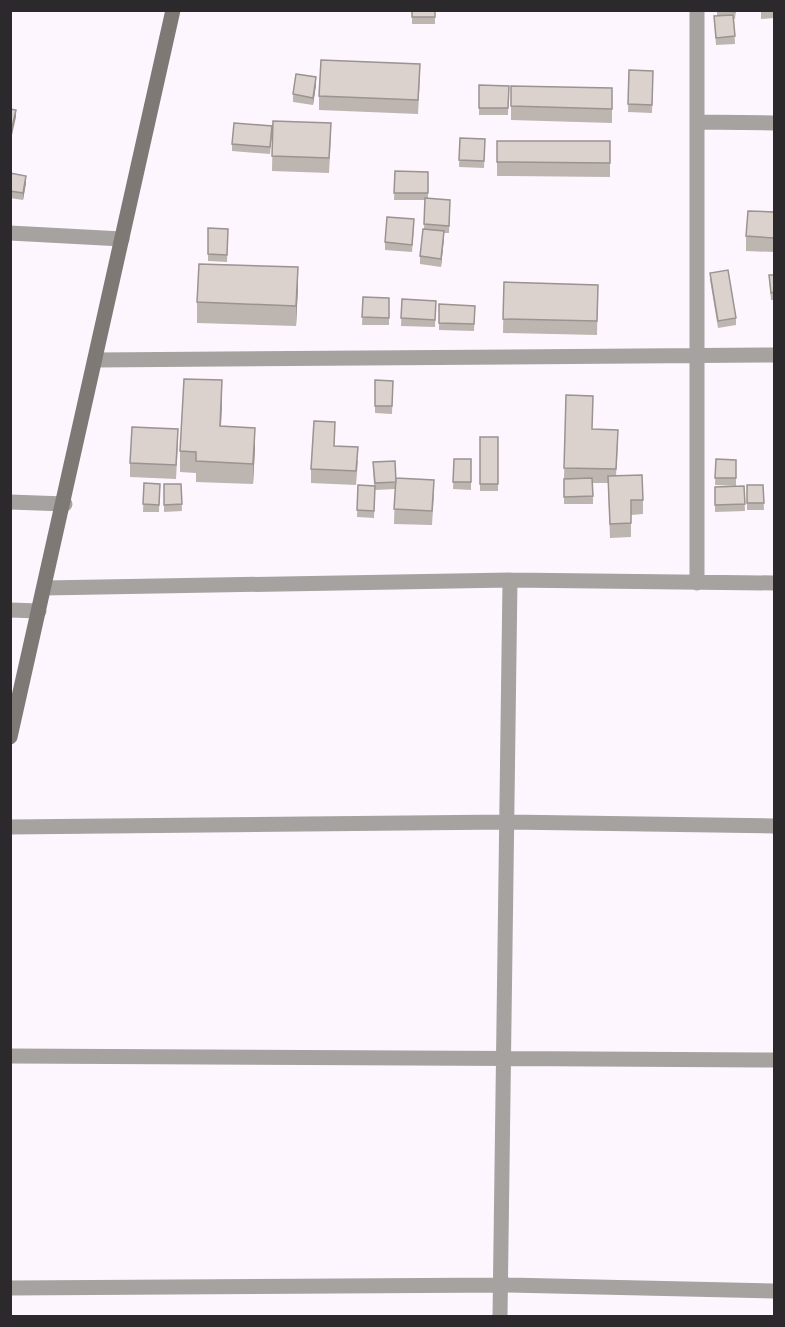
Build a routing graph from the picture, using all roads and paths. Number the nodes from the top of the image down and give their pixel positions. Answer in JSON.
{"nodes":[{"id":1,"x":173,"y":10,"type":"edge"},
{"id":2,"x":697,"y":10,"type":"edge"},
{"id":3,"x":697,"y":122,"type":"junction"},
{"id":4,"x":774,"y":123,"type":"edge"},
{"id":5,"x":10,"y":233,"type":"edge"},
{"id":6,"x":122,"y":239,"type":"junction"},
{"id":7,"x":697,"y":354,"type":"junction"},
{"id":8,"x":774,"y":355,"type":"edge"},
{"id":9,"x":95,"y":360,"type":"junction"},
{"id":10,"x":10,"y":502,"type":"edge"},
{"id":11,"x":65,"y":504,"type":"junction"},
{"id":12,"x":510,"y":580,"type":"junction"},
{"id":13,"x":697,"y":583,"type":"junction"},
{"id":14,"x":774,"y":584,"type":"edge"},
{"id":15,"x":44,"y":588,"type":"junction"},
{"id":16,"x":10,"y":610,"type":"edge"},
{"id":17,"x":39,"y":611,"type":"junction"},
{"id":18,"x":10,"y":737,"type":"edge"},
{"id":19,"x":507,"y":822,"type":"junction"},
{"id":20,"x":774,"y":826,"type":"edge"},
{"id":21,"x":10,"y":827,"type":"edge"},
{"id":22,"x":10,"y":1056,"type":"edge"},
{"id":23,"x":504,"y":1059,"type":"junction"},
{"id":24,"x":774,"y":1060,"type":"edge"},
{"id":25,"x":500,"y":1285,"type":"junction"},
{"id":26,"x":10,"y":1288,"type":"edge"},
{"id":27,"x":774,"y":1291,"type":"edge"},
{"id":28,"x":500,"y":1317,"type":"edge"}],
"edges":[{"from":1,"to":6,"type":"street"},
{"from":2,"to":3,"type":"street"},
{"from":3,"to":4,"type":"street"},
{"from":3,"to":7,"type":"street"},
{"from":5,"to":6,"type":"street"},
{"from":6,"to":9,"type":"street"},
{"from":7,"to":8,"type":"street"},
{"from":7,"to":9,"type":"street"},
{"from":7,"to":13,"type":"street"},
{"from":9,"to":11,"type":"street"},
{"from":10,"to":11,"type":"street"},
{"from":11,"to":15,"type":"street"},
{"from":12,"to":13,"type":"street"},
{"from":12,"to":15,"type":"street"},
{"from":12,"to":19,"type":"street"},
{"from":13,"to":14,"type":"street"},
{"from":15,"to":17,"type":"street"},
{"from":16,"to":17,"type":"street"},
{"from":17,"to":18,"type":"street"},
{"from":19,"to":20,"type":"street"},
{"from":19,"to":21,"type":"street"},
{"from":19,"to":23,"type":"street"},
{"from":22,"to":23,"type":"street"},
{"from":23,"to":24,"type":"street"},
{"from":23,"to":25,"type":"street"},
{"from":25,"to":26,"type":"street"},
{"from":25,"to":27,"type":"street"},
{"from":25,"to":28,"type":"street"}]}
